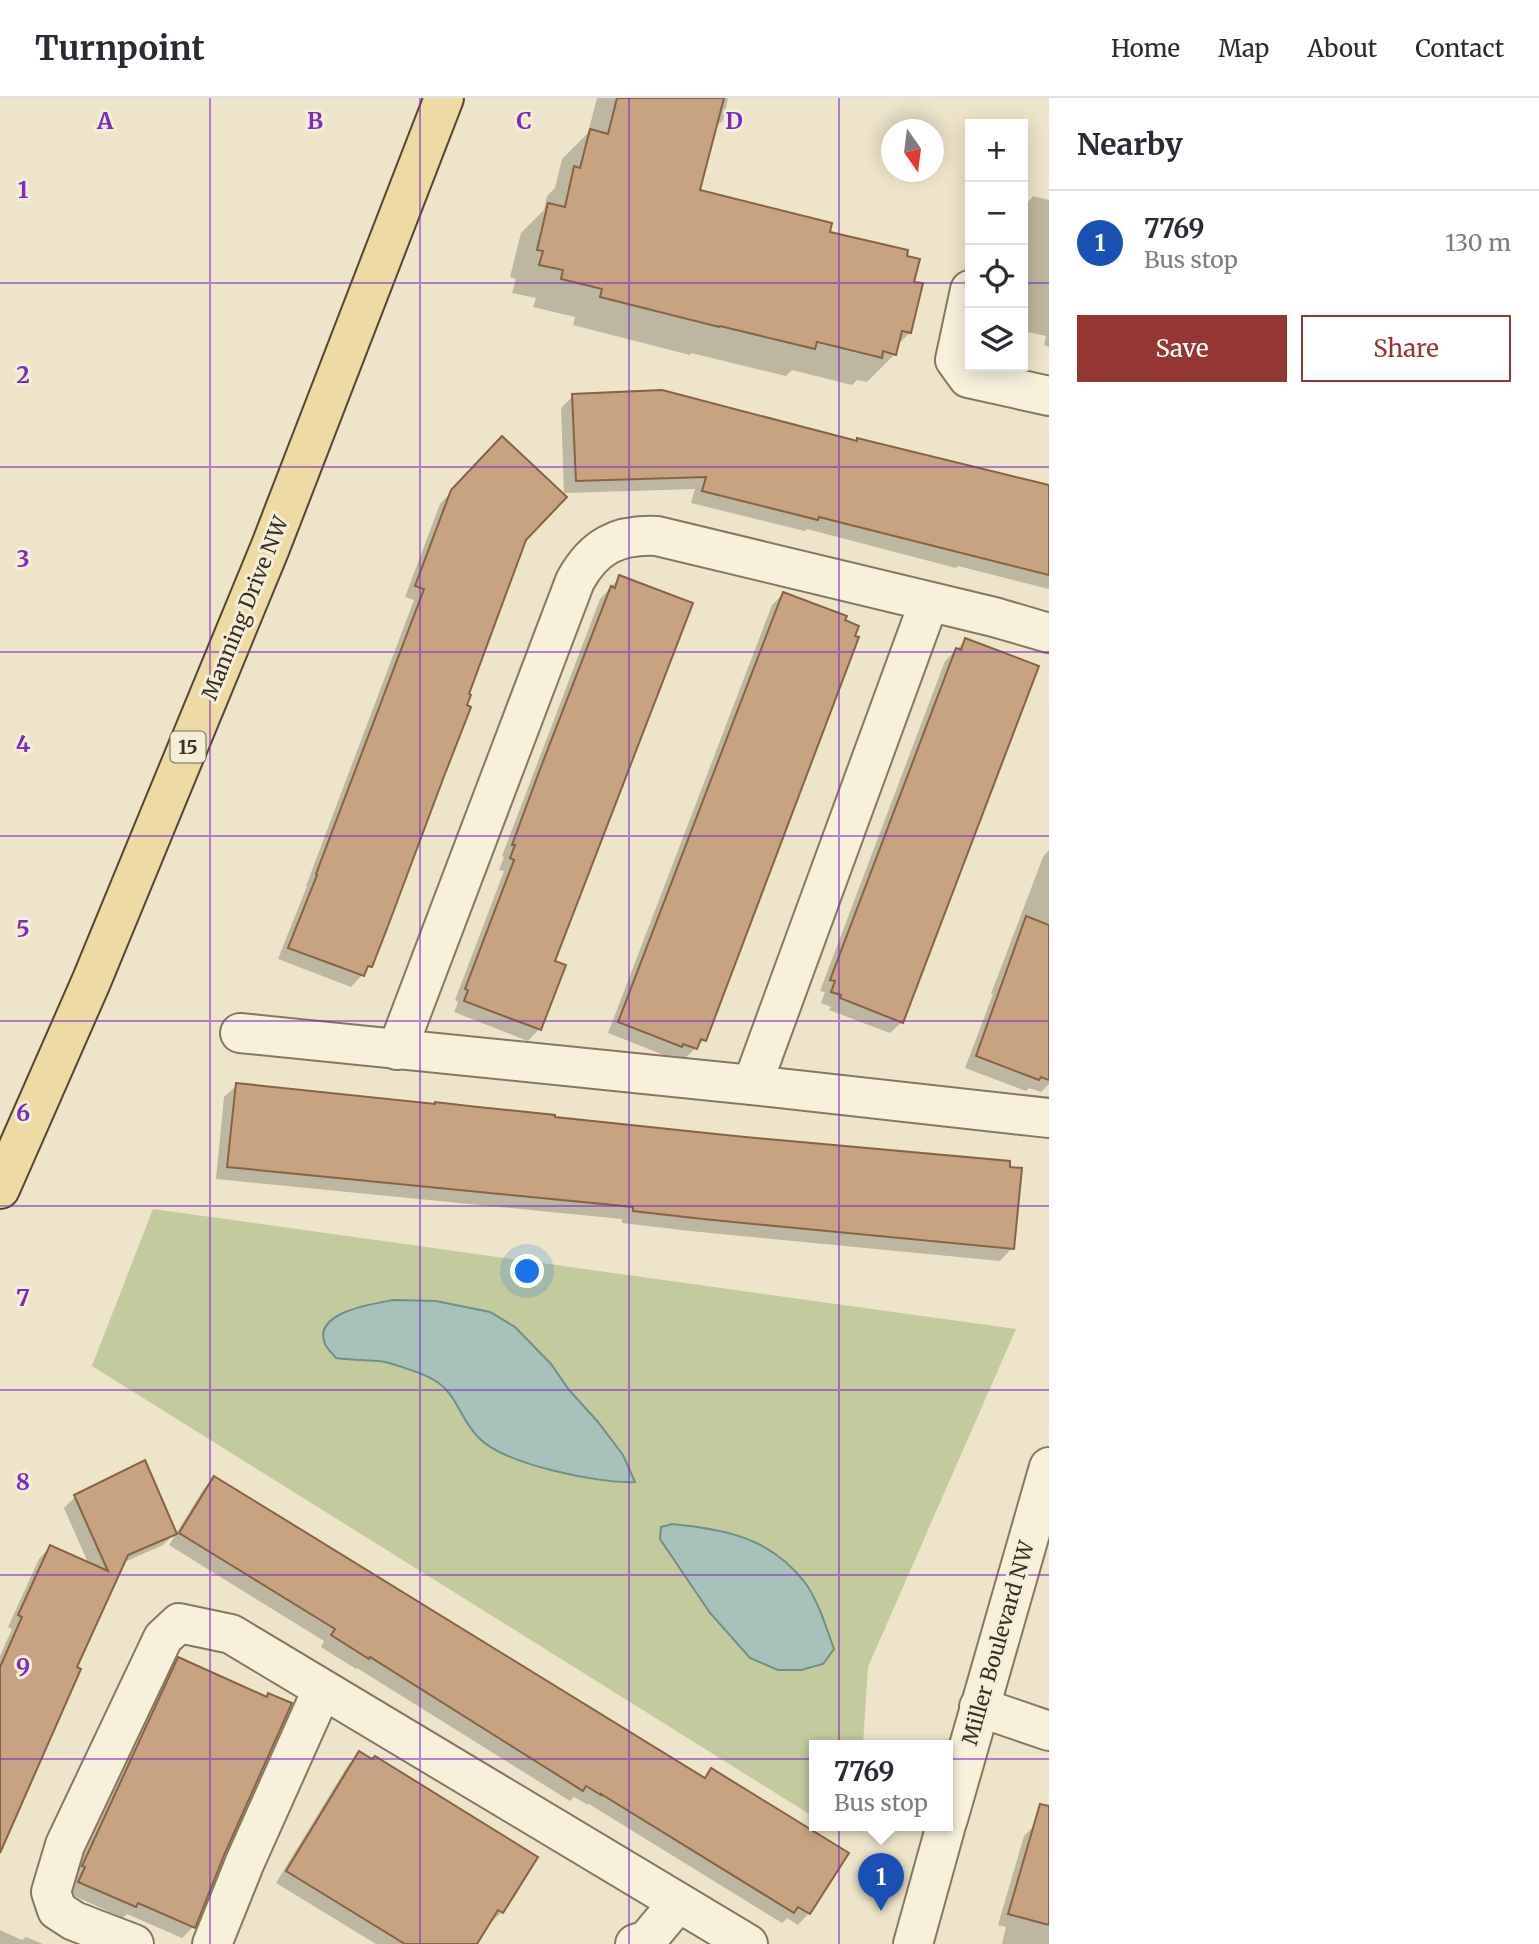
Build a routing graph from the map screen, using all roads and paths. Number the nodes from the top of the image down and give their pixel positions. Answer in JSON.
{"nodes":[{"id":1,"x":444,"y":98,"type":"edge"},
{"id":2,"x":966,"y":308,"type":"edge"},
{"id":3,"x":1049,"y":396,"type":"edge"},
{"id":4,"x":929,"y":602,"type":"junction"},
{"id":5,"x":1049,"y":633,"type":"edge"},
{"id":6,"x":240,"y":1033,"type":"dead end"},
{"id":7,"x":397,"y":1050,"type":"junction"},
{"id":8,"x":752,"y":1085,"type":"junction"},
{"id":9,"x":1049,"y":1118,"type":"edge"},
{"id":10,"x":0,"y":1189,"type":"edge"},
{"id":11,"x":1049,"y":1467,"type":"edge"},
{"id":12,"x":322,"y":1690,"type":"junction"},
{"id":13,"x":979,"y":1707,"type":"junction"},
{"id":14,"x":1049,"y":1731,"type":"edge"},
{"id":15,"x":953,"y":1798,"type":"edge"},
{"id":16,"x":944,"y":1831,"type":"edge"},
{"id":17,"x":678,"y":1903,"type":"junction"},
{"id":18,"x":134,"y":1944,"type":"edge"},
{"id":19,"x":212,"y":1944,"type":"edge"},
{"id":20,"x":635,"y":1944,"type":"edge"},
{"id":21,"x":748,"y":1944,"type":"edge"},
{"id":22,"x":913,"y":1944,"type":"edge"}],
"edges":[{"from":1,"to":10,"type":"main road","name":"Manning Drive NW","number":"15"},
{"from":2,"to":3,"type":"street"},
{"from":4,"to":5,"type":"street"},
{"from":4,"to":7,"type":"street"},
{"from":4,"to":8,"type":"street"},
{"from":6,"to":7,"type":"street"},
{"from":7,"to":8,"type":"street"},
{"from":8,"to":9,"type":"street"},
{"from":11,"to":13,"type":"street","name":"Miller Boulevard NW"},
{"from":12,"to":17,"type":"street"},
{"from":12,"to":18,"type":"street"},
{"from":12,"to":19,"type":"street"},
{"from":13,"to":14,"type":"street"},
{"from":13,"to":15,"type":"street","name":"Miller Boulevard NW"},
{"from":16,"to":22,"type":"street"},
{"from":17,"to":20,"type":"street"},
{"from":17,"to":21,"type":"street"}]}
